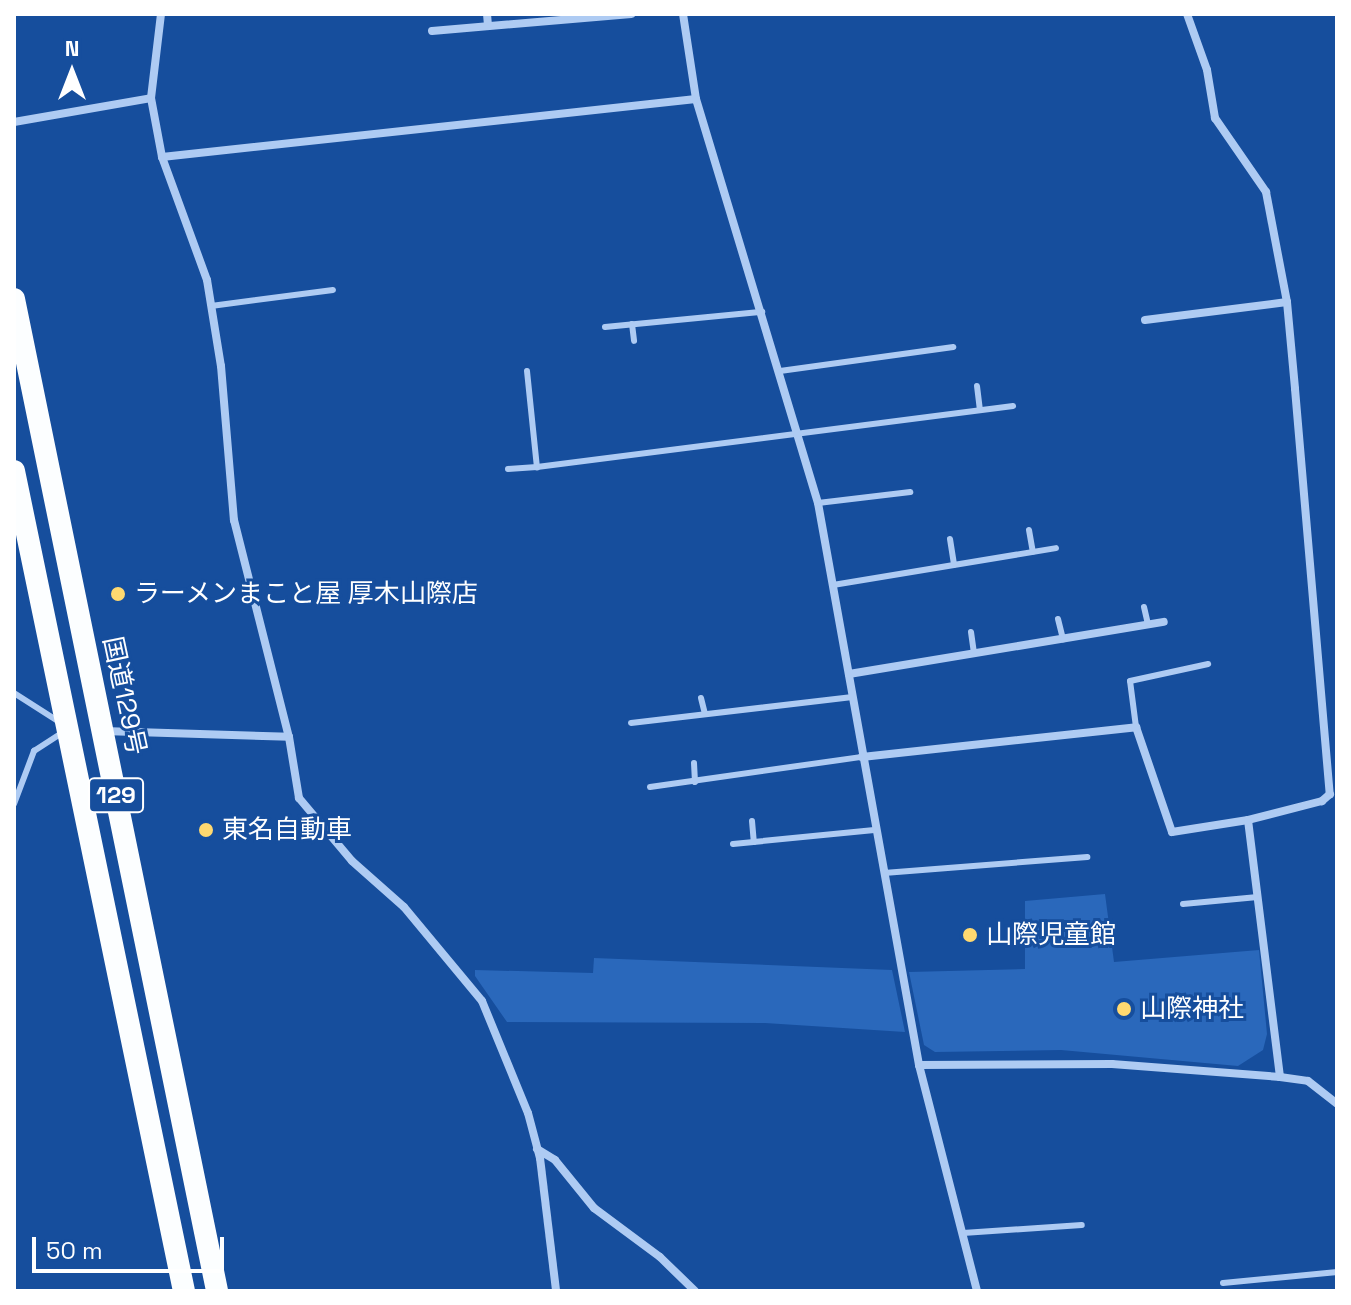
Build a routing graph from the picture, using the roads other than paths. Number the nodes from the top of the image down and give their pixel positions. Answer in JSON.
{"nodes":[{"id":1,"x":161,"y":14,"type":"edge"},
{"id":2,"x":487,"y":14,"type":"edge"},
{"id":3,"x":631,"y":14,"type":"edge"},
{"id":4,"x":683,"y":14,"type":"edge"},
{"id":5,"x":1187,"y":14,"type":"edge"},
{"id":6,"x":488,"y":26,"type":"junction"},
{"id":7,"x":432,"y":31,"type":"dead end"},
{"id":8,"x":151,"y":98,"type":"junction"},
{"id":9,"x":696,"y":99,"type":"junction"},
{"id":10,"x":14,"y":122,"type":"edge"},
{"id":11,"x":162,"y":157,"type":"junction"},
{"id":12,"x":333,"y":290,"type":"dead end"},
{"id":13,"x":14,"y":299,"type":"edge"},
{"id":14,"x":1287,"y":302,"type":"junction"},
{"id":15,"x":211,"y":306,"type":"junction"},
{"id":16,"x":762,"y":312,"type":"junction"},
{"id":17,"x":1145,"y":320,"type":"dead end"},
{"id":18,"x":632,"y":324,"type":"junction"},
{"id":19,"x":605,"y":327,"type":"dead end"},
{"id":20,"x":634,"y":341,"type":"dead end"},
{"id":21,"x":953,"y":347,"type":"dead end"},
{"id":22,"x":527,"y":371,"type":"dead end"},
{"id":23,"x":780,"y":371,"type":"junction"},
{"id":24,"x":977,"y":386,"type":"dead end"},
{"id":25,"x":1013,"y":406,"type":"dead end"},
{"id":26,"x":911,"y":409,"type":"dead end"},
{"id":27,"x":980,"y":410,"type":"junction"},
{"id":28,"x":912,"y":420,"type":"junction"},
{"id":29,"x":799,"y":433,"type":"junction"},
{"id":30,"x":537,"y":467,"type":"junction"},
{"id":31,"x":508,"y":469,"type":"dead end"},
{"id":32,"x":14,"y":471,"type":"edge"},
{"id":33,"x":910,"y":492,"type":"dead end"},
{"id":34,"x":818,"y":503,"type":"junction"},
{"id":35,"x":1029,"y":530,"type":"dead end"},
{"id":36,"x":950,"y":539,"type":"dead end"},
{"id":37,"x":1056,"y":548,"type":"dead end"},
{"id":38,"x":1033,"y":552,"type":"junction"},
{"id":39,"x":954,"y":565,"type":"junction"},
{"id":40,"x":833,"y":585,"type":"junction"},
{"id":41,"x":1144,"y":607,"type":"dead end"},
{"id":42,"x":1058,"y":619,"type":"dead end"},
{"id":43,"x":1164,"y":622,"type":"dead end"},
{"id":44,"x":1148,"y":625,"type":"junction"},
{"id":45,"x":971,"y":632,"type":"dead end"},
{"id":46,"x":1063,"y":639,"type":"junction"},
{"id":47,"x":974,"y":654,"type":"junction"},
{"id":48,"x":1208,"y":664,"type":"dead end"},
{"id":49,"x":849,"y":674,"type":"junction"},
{"id":50,"x":14,"y":693,"type":"edge"},
{"id":51,"x":852,"y":697,"type":"junction"},
{"id":52,"x":701,"y":698,"type":"dead end"},
{"id":53,"x":705,"y":714,"type":"junction"},
{"id":54,"x":631,"y":723,"type":"dead end"},
{"id":55,"x":1136,"y":727,"type":"junction"},
{"id":56,"x":69,"y":728,"type":"junction"},
{"id":57,"x":103,"y":731,"type":"junction"},
{"id":58,"x":289,"y":737,"type":"junction"},
{"id":59,"x":862,"y":757,"type":"junction"},
{"id":60,"x":694,"y":763,"type":"dead end"},
{"id":61,"x":695,"y":782,"type":"junction"},
{"id":62,"x":650,"y":787,"type":"dead end"},
{"id":63,"x":14,"y":804,"type":"edge"},
{"id":64,"x":1248,"y":820,"type":"junction"},
{"id":65,"x":752,"y":821,"type":"dead end"},
{"id":66,"x":874,"y":830,"type":"junction"},
{"id":67,"x":754,"y":842,"type":"junction"},
{"id":68,"x":733,"y":844,"type":"dead end"},
{"id":69,"x":1087,"y":857,"type":"dead end"},
{"id":70,"x":882,"y":873,"type":"junction"},
{"id":71,"x":1258,"y":897,"type":"junction"},
{"id":72,"x":1183,"y":904,"type":"dead end"},
{"id":73,"x":919,"y":1065,"type":"junction"},
{"id":74,"x":1280,"y":1077,"type":"junction"},
{"id":75,"x":1337,"y":1104,"type":"edge"},
{"id":76,"x":537,"y":1149,"type":"junction"},
{"id":77,"x":1082,"y":1225,"type":"dead end"},
{"id":78,"x":963,"y":1233,"type":"junction"},
{"id":79,"x":1337,"y":1272,"type":"edge"},
{"id":80,"x":1223,"y":1283,"type":"dead end"},
{"id":81,"x":184,"y":1291,"type":"edge"},
{"id":82,"x":217,"y":1291,"type":"edge"},
{"id":83,"x":556,"y":1291,"type":"edge"},
{"id":84,"x":695,"y":1291,"type":"edge"},
{"id":85,"x":977,"y":1291,"type":"edge"}],
"edges":[{"from":1,"to":8,"type":"street"},
{"from":2,"to":6,"type":"street"},
{"from":3,"to":6,"type":"street"},
{"from":4,"to":9,"type":"street"},
{"from":5,"to":14,"type":"street"},
{"from":6,"to":7,"type":"street"},
{"from":8,"to":10,"type":"street"},
{"from":8,"to":11,"type":"street"},
{"from":9,"to":11,"type":"street"},
{"from":9,"to":16,"type":"street"},
{"from":11,"to":15,"type":"street"},
{"from":12,"to":15,"type":"lane"},
{"from":13,"to":57,"type":"highway","name":"国道129号","number":"129"},
{"from":14,"to":17,"type":"street"},
{"from":14,"to":64,"type":"street"},
{"from":15,"to":58,"type":"street"},
{"from":16,"to":18,"type":"lane"},
{"from":16,"to":23,"type":"street"},
{"from":18,"to":19,"type":"lane"},
{"from":18,"to":20,"type":"lane"},
{"from":21,"to":23,"type":"lane"},
{"from":22,"to":30,"type":"lane"},
{"from":23,"to":29,"type":"street"},
{"from":24,"to":27,"type":"lane"},
{"from":25,"to":27,"type":"lane"},
{"from":26,"to":28,"type":"lane"},
{"from":27,"to":28,"type":"lane"},
{"from":28,"to":29,"type":"lane"},
{"from":29,"to":30,"type":"lane"},
{"from":29,"to":34,"type":"street"},
{"from":30,"to":31,"type":"lane"},
{"from":32,"to":56,"type":"highway","number":"129"},
{"from":33,"to":34,"type":"lane"},
{"from":34,"to":40,"type":"street"},
{"from":35,"to":38,"type":"lane"},
{"from":36,"to":39,"type":"lane"},
{"from":37,"to":38,"type":"lane"},
{"from":38,"to":39,"type":"lane"},
{"from":39,"to":40,"type":"lane"},
{"from":40,"to":49,"type":"street"},
{"from":41,"to":44,"type":"lane"},
{"from":42,"to":46,"type":"lane"},
{"from":43,"to":44,"type":"street"},
{"from":44,"to":46,"type":"street"},
{"from":45,"to":47,"type":"lane"},
{"from":46,"to":47,"type":"street"},
{"from":47,"to":49,"type":"street"},
{"from":48,"to":55,"type":"lane"},
{"from":49,"to":51,"type":"street"},
{"from":50,"to":56,"type":"lane"},
{"from":51,"to":53,"type":"lane"},
{"from":51,"to":59,"type":"street"},
{"from":52,"to":53,"type":"lane"},
{"from":53,"to":54,"type":"lane"},
{"from":55,"to":59,"type":"street"},
{"from":55,"to":64,"type":"street"},
{"from":56,"to":63,"type":"lane"},
{"from":56,"to":81,"type":"highway","number":"129"},
{"from":57,"to":58,"type":"street"},
{"from":57,"to":82,"type":"highway","name":"国道129号","number":"129"},
{"from":58,"to":76,"type":"street"},
{"from":59,"to":61,"type":"lane"},
{"from":59,"to":66,"type":"street"},
{"from":60,"to":61,"type":"lane"},
{"from":61,"to":62,"type":"lane"},
{"from":64,"to":71,"type":"street"},
{"from":65,"to":67,"type":"lane"},
{"from":66,"to":67,"type":"lane"},
{"from":66,"to":70,"type":"street"},
{"from":67,"to":68,"type":"lane"},
{"from":69,"to":70,"type":"lane"},
{"from":70,"to":73,"type":"street"},
{"from":71,"to":72,"type":"lane"},
{"from":71,"to":74,"type":"street"},
{"from":73,"to":74,"type":"street"},
{"from":73,"to":78,"type":"street"},
{"from":74,"to":75,"type":"street"},
{"from":76,"to":83,"type":"street"},
{"from":76,"to":84,"type":"street"},
{"from":77,"to":78,"type":"lane"},
{"from":78,"to":85,"type":"street"},
{"from":79,"to":80,"type":"lane"}]}
